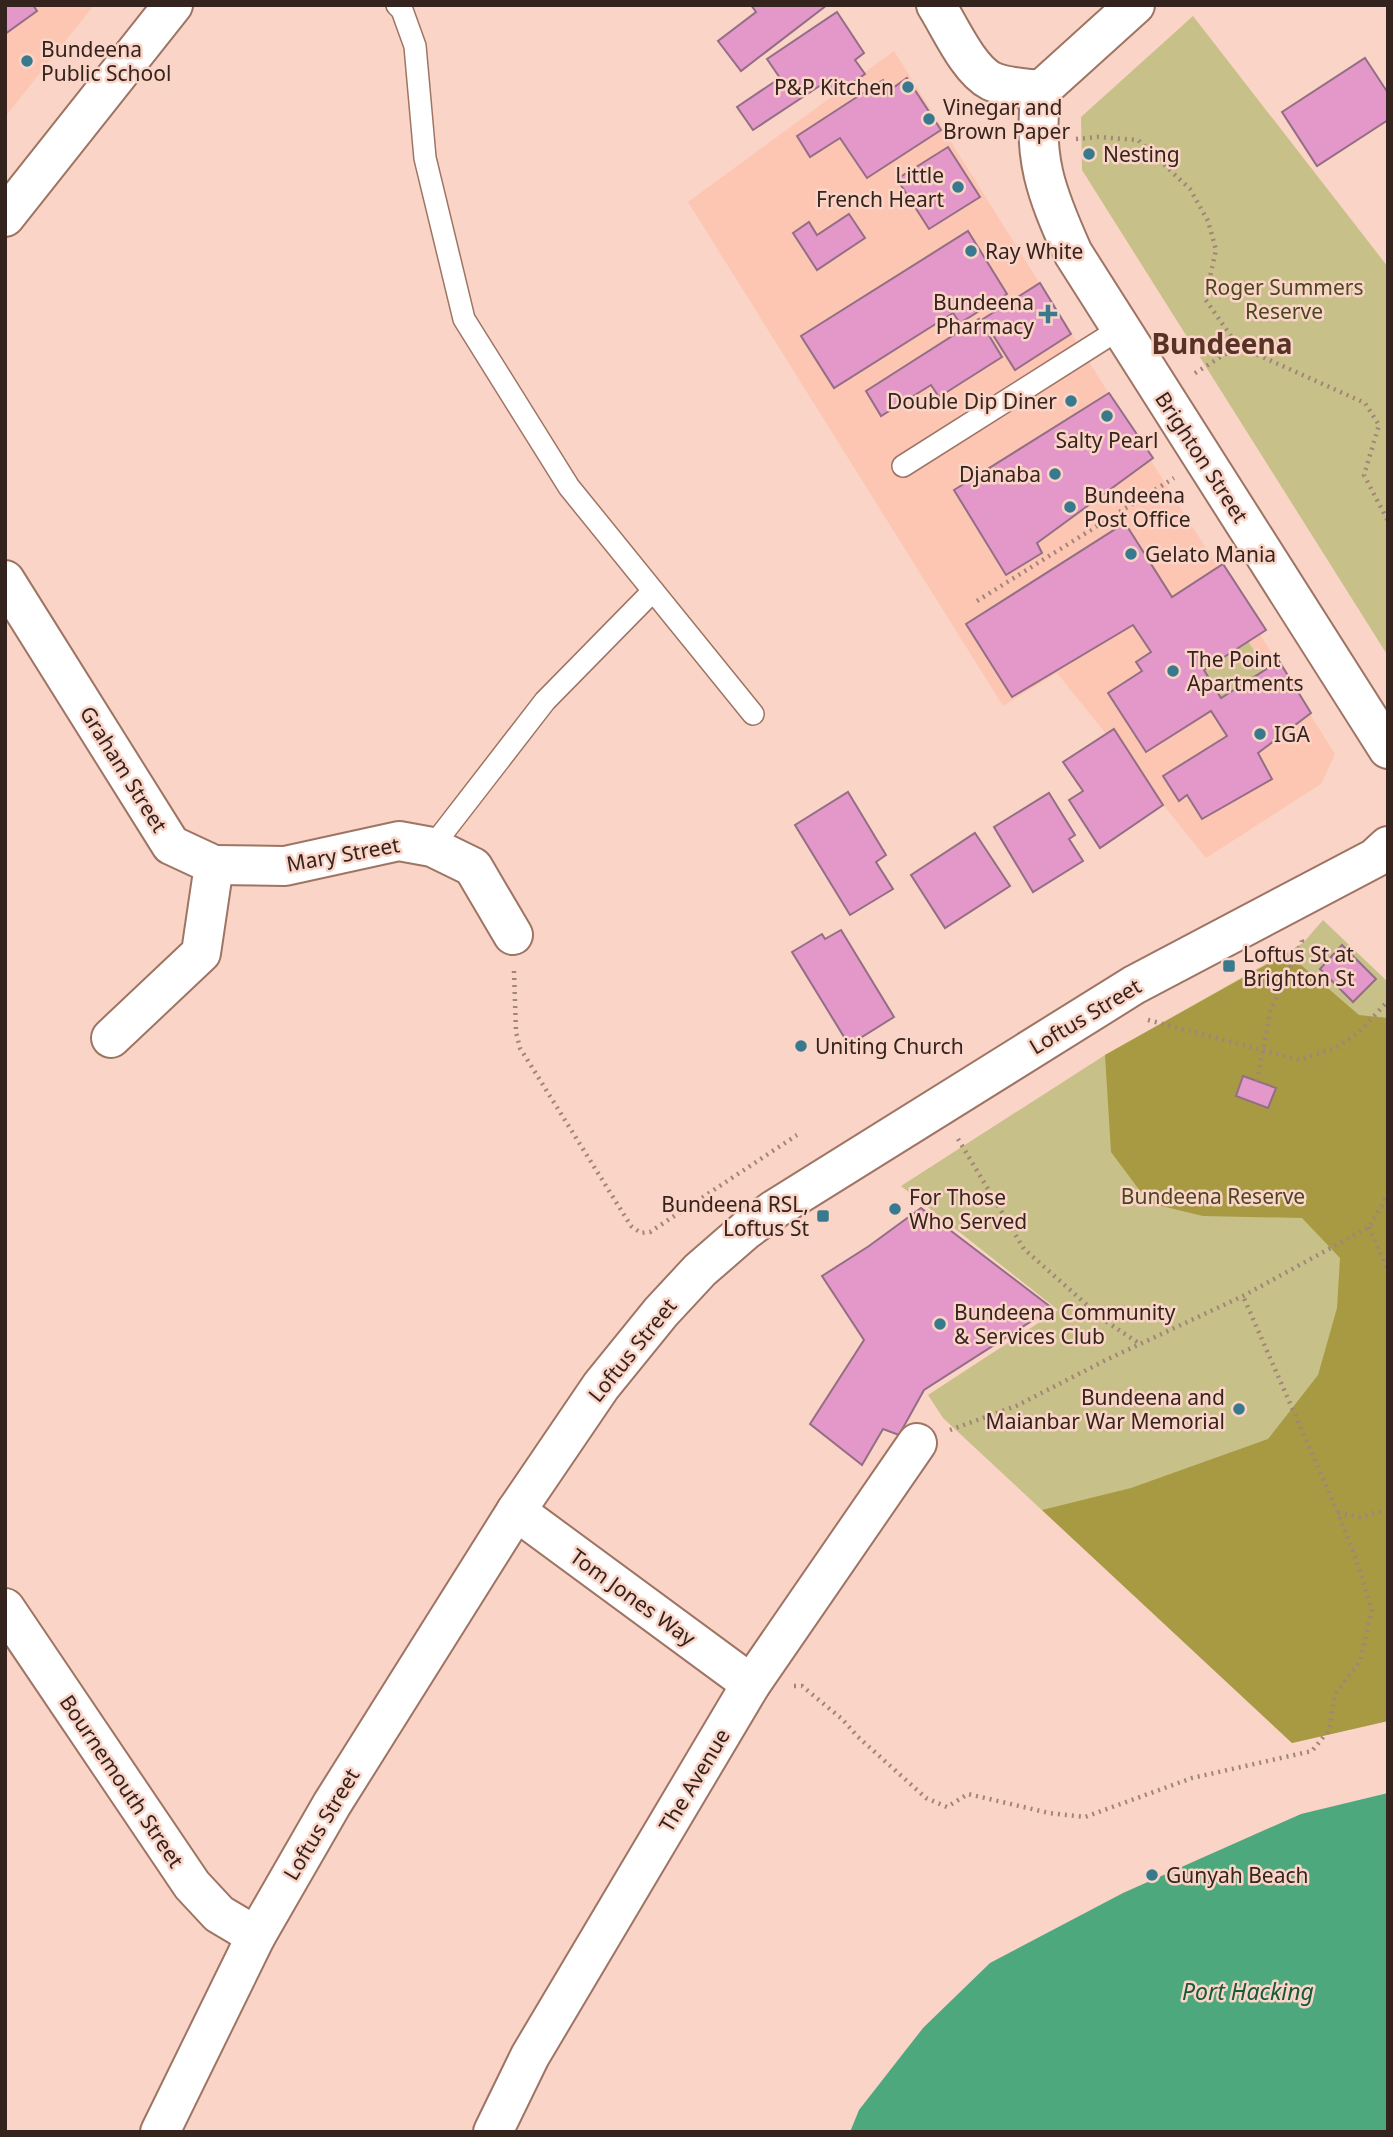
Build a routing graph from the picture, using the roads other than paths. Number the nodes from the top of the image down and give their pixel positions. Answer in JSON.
{"nodes":[{"id":1,"x":173,"y":5,"type":"edge"},
{"id":2,"x":397,"y":5,"type":"edge"},
{"id":3,"x":936,"y":5,"type":"edge"},
{"id":4,"x":1135,"y":5,"type":"edge"},
{"id":5,"x":1041,"y":90,"type":"junction"},
{"id":6,"x":5,"y":217,"type":"edge"},
{"id":7,"x":1121,"y":328,"type":"junction"},
{"id":8,"x":903,"y":466,"type":"dead end"},
{"id":9,"x":5,"y":580,"type":"edge"},
{"id":10,"x":653,"y":591,"type":"junction"},
{"id":11,"x":753,"y":714,"type":"dead end"},
{"id":12,"x":1388,"y":749,"type":"edge"},
{"id":13,"x":1388,"y":846,"type":"edge"},
{"id":14,"x":432,"y":847,"type":"junction"},
{"id":15,"x":214,"y":865,"type":"junction"},
{"id":16,"x":513,"y":935,"type":"road end"},
{"id":17,"x":111,"y":1038,"type":"dead end"},
{"id":18,"x":917,"y":1443,"type":"road end"},
{"id":19,"x":516,"y":1511,"type":"junction"},
{"id":20,"x":5,"y":1608,"type":"edge"},
{"id":21,"x":751,"y":1684,"type":"junction"},
{"id":22,"x":256,"y":1936,"type":"junction"},
{"id":23,"x":160,"y":2132,"type":"edge"},
{"id":24,"x":493,"y":2132,"type":"edge"}],
"edges":[{"from":1,"to":6,"type":"street"},
{"from":2,"to":10,"type":"lane"},
{"from":3,"to":5,"type":"street"},
{"from":4,"to":5,"type":"street"},
{"from":5,"to":7,"type":"street","name":"Brighton Street"},
{"from":7,"to":8,"type":"lane"},
{"from":7,"to":12,"type":"street","name":"Brighton Street"},
{"from":9,"to":15,"type":"street","name":"Graham Street"},
{"from":10,"to":11,"type":"lane"},
{"from":10,"to":14,"type":"lane"},
{"from":13,"to":19,"type":"street","name":"Loftus Street"},
{"from":14,"to":15,"type":"street","name":"Mary Street"},
{"from":14,"to":16,"type":"street","name":"Mary Street"},
{"from":15,"to":17,"type":"street"},
{"from":18,"to":21,"type":"street","name":"The Avenue"},
{"from":19,"to":21,"type":"street","name":"Tom Jones Way"},
{"from":19,"to":22,"type":"street","name":"Loftus Street"},
{"from":20,"to":22,"type":"street","name":"Bournemouth Street"},
{"from":21,"to":24,"type":"street","name":"The Avenue"},
{"from":22,"to":23,"type":"street","name":"Loftus Street"}]}
